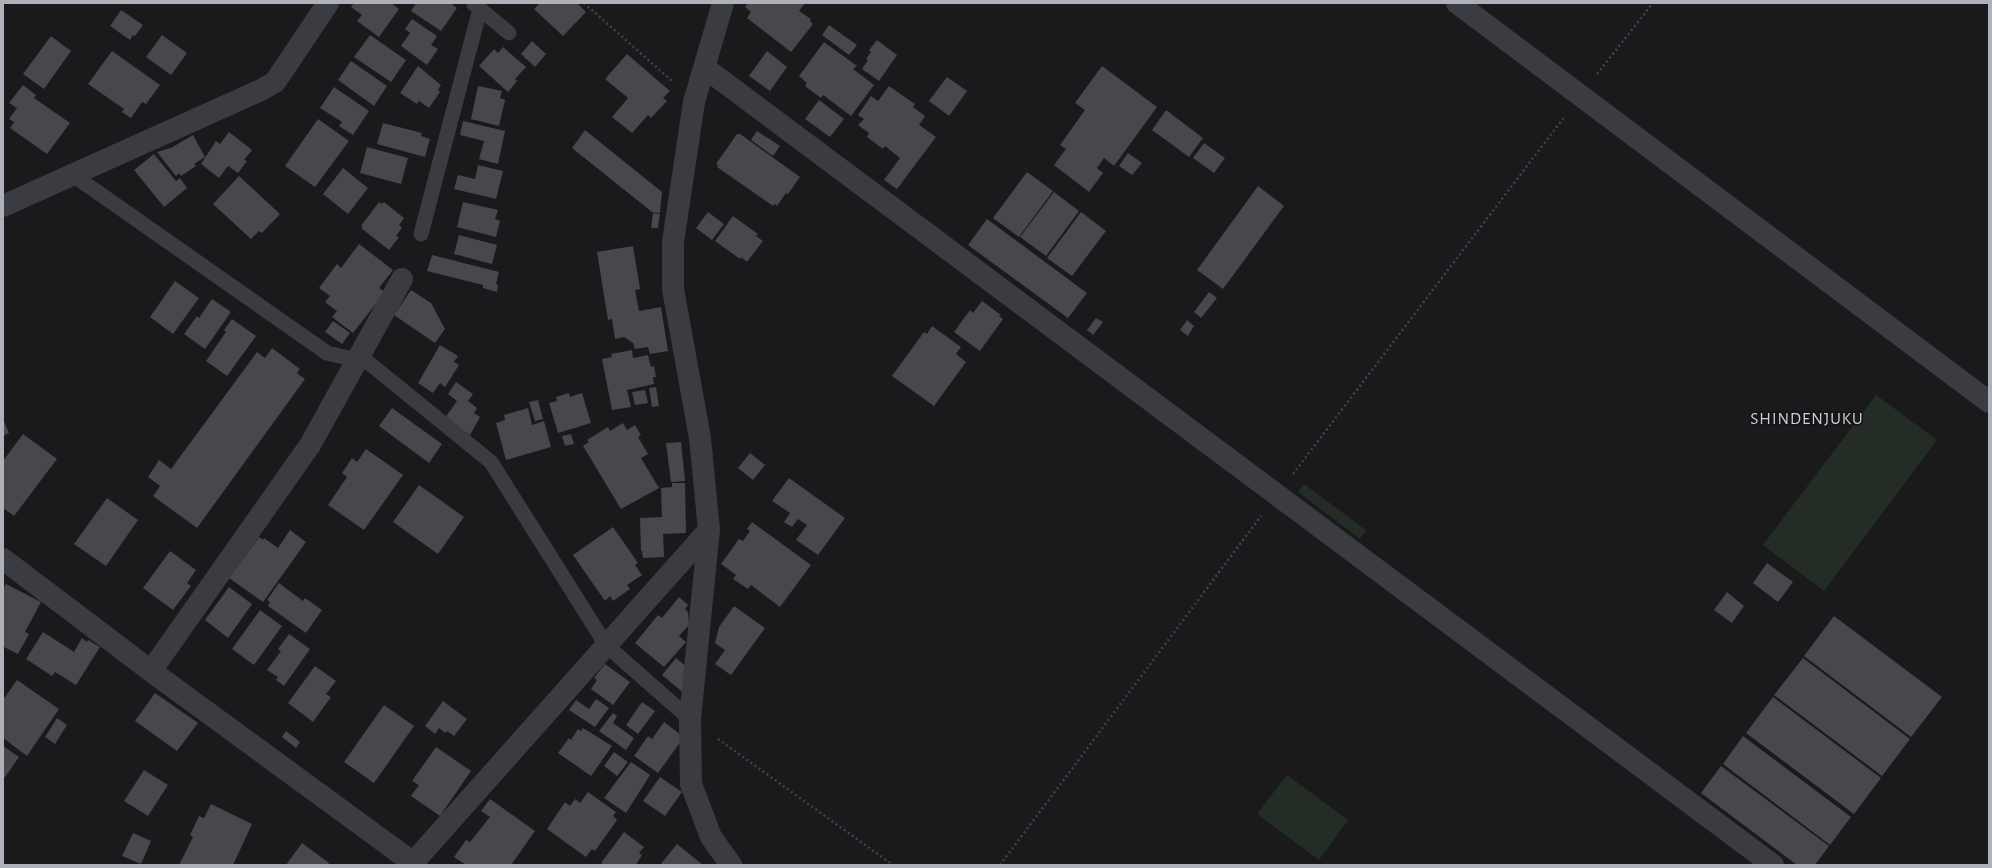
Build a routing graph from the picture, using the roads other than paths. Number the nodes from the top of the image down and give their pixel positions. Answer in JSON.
{"nodes":[{"id":1,"x":328,"y":3,"type":"edge"},
{"id":2,"x":724,"y":3,"type":"edge"},
{"id":3,"x":1458,"y":3,"type":"edge"},
{"id":4,"x":477,"y":6,"type":"edge"},
{"id":5,"x":509,"y":33,"type":"dead end"},
{"id":6,"x":705,"y":68,"type":"junction"},
{"id":7,"x":73,"y":175,"type":"junction"},
{"id":8,"x":3,"y":206,"type":"edge"},
{"id":9,"x":421,"y":234,"type":"dead end"},
{"id":10,"x":402,"y":279,"type":"dead end"},
{"id":11,"x":356,"y":360,"type":"junction"},
{"id":12,"x":1989,"y":402,"type":"edge"},
{"id":13,"x":709,"y":530,"type":"junction"},
{"id":14,"x":3,"y":559,"type":"edge"},
{"id":15,"x":606,"y":645,"type":"junction"},
{"id":16,"x":150,"y":671,"type":"junction"},
{"id":17,"x":690,"y":719,"type":"junction"},
{"id":18,"x":414,"y":864,"type":"edge"},
{"id":19,"x":731,"y":865,"type":"edge"},
{"id":20,"x":1773,"y":865,"type":"edge"}],
"edges":[{"from":1,"to":7,"type":"street"},
{"from":2,"to":6,"type":"street"},
{"from":3,"to":12,"type":"street"},
{"from":4,"to":5,"type":"lane"},
{"from":4,"to":9,"type":"lane"},
{"from":6,"to":13,"type":"street"},
{"from":6,"to":20,"type":"street"},
{"from":7,"to":8,"type":"street"},
{"from":7,"to":11,"type":"lane"},
{"from":10,"to":11,"type":"street"},
{"from":11,"to":15,"type":"lane"},
{"from":11,"to":16,"type":"street"},
{"from":13,"to":15,"type":"street"},
{"from":13,"to":17,"type":"street"},
{"from":14,"to":16,"type":"street"},
{"from":15,"to":17,"type":"lane"},
{"from":15,"to":18,"type":"street"},
{"from":16,"to":18,"type":"street"},
{"from":17,"to":19,"type":"street"}]}
